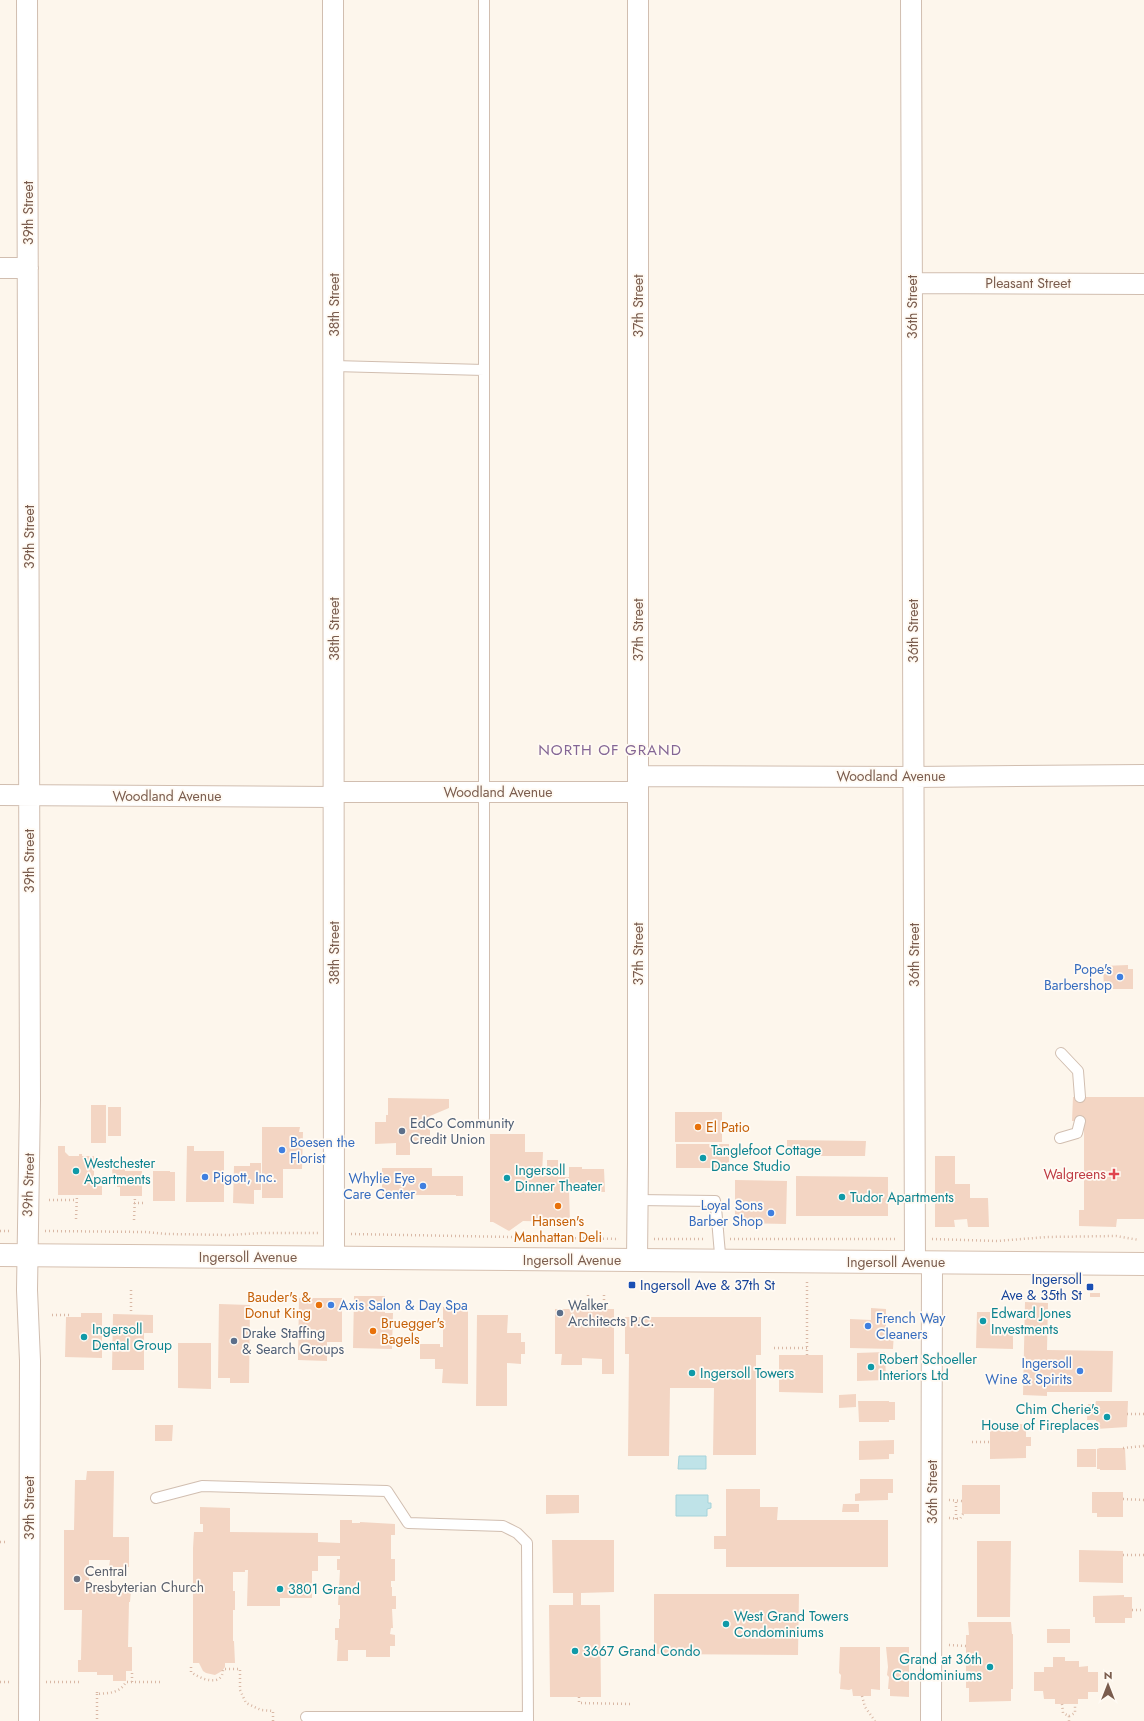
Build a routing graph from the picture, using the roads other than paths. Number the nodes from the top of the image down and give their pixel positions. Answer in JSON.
{"nodes":[{"id":1,"x":27,"y":0,"type":"edge"},
{"id":2,"x":333,"y":0,"type":"edge"},
{"id":3,"x":484,"y":0,"type":"edge"},
{"id":4,"x":638,"y":0,"type":"edge"},
{"id":5,"x":911,"y":0,"type":"edge"},
{"id":6,"x":0,"y":268,"type":"edge"},
{"id":7,"x":28,"y":268,"type":"junction"},
{"id":8,"x":912,"y":283,"type":"junction"},
{"id":9,"x":1144,"y":284,"type":"edge"},
{"id":10,"x":334,"y":366,"type":"junction"},
{"id":11,"x":484,"y":370,"type":"junction"},
{"id":12,"x":1144,"y":775,"type":"edge"},
{"id":13,"x":913,"y":777,"type":"junction"},
{"id":14,"x":638,"y":784,"type":"junction"},
{"id":15,"x":484,"y":792,"type":"junction"},
{"id":16,"x":334,"y":794,"type":"junction"},
{"id":17,"x":0,"y":795,"type":"edge"},
{"id":18,"x":29,"y":795,"type":"junction"},
{"id":19,"x":1060,"y":1053,"type":"dead end"},
{"id":20,"x":1080,"y":1097,"type":"dead end"},
{"id":21,"x":484,"y":1118,"type":"dead end"},
{"id":22,"x":1080,"y":1121,"type":"dead end"},
{"id":23,"x":1060,"y":1138,"type":"dead end"},
{"id":24,"x":637,"y":1200,"type":"junction"},
{"id":25,"x":0,"y":1255,"type":"edge"},
{"id":26,"x":27,"y":1255,"type":"junction"},
{"id":27,"x":334,"y":1257,"type":"junction"},
{"id":28,"x":637,"y":1260,"type":"junction"},
{"id":29,"x":720,"y":1261,"type":"junction"},
{"id":30,"x":924,"y":1262,"type":"junction"},
{"id":31,"x":1144,"y":1264,"type":"edge"},
{"id":32,"x":156,"y":1498,"type":"dead end"},
{"id":33,"x":306,"y":1717,"type":"dead end"},
{"id":34,"x":528,"y":1719,"type":"edge"},
{"id":35,"x":29,"y":1721,"type":"edge"},
{"id":36,"x":931,"y":1721,"type":"edge"}],
"edges":[{"from":1,"to":7,"type":"street","name":"39th Street"},
{"from":2,"to":10,"type":"street","name":"38th Street"},
{"from":3,"to":11,"type":"lane"},
{"from":4,"to":14,"type":"street","name":"37th Street"},
{"from":5,"to":8,"type":"street","name":"36th Street"},
{"from":6,"to":7,"type":"street"},
{"from":7,"to":18,"type":"street","name":"39th Street"},
{"from":8,"to":9,"type":"street","name":"Pleasant Street"},
{"from":8,"to":13,"type":"street","name":"36th Street"},
{"from":10,"to":11,"type":"lane"},
{"from":10,"to":16,"type":"street","name":"38th Street"},
{"from":11,"to":15,"type":"lane"},
{"from":12,"to":13,"type":"street","name":"Woodland Avenue"},
{"from":13,"to":14,"type":"street","name":"Woodland Avenue"},
{"from":13,"to":30,"type":"street","name":"36th Street"},
{"from":14,"to":15,"type":"street","name":"Woodland Avenue"},
{"from":14,"to":24,"type":"street","name":"37th Street"},
{"from":15,"to":16,"type":"street","name":"Woodland Avenue"},
{"from":15,"to":21,"type":"lane"},
{"from":16,"to":18,"type":"street","name":"Woodland Avenue"},
{"from":16,"to":27,"type":"street","name":"38th Street"},
{"from":17,"to":18,"type":"street","name":"Woodland Avenue"},
{"from":18,"to":26,"type":"street","name":"39th Street"},
{"from":19,"to":20,"type":"lane"},
{"from":22,"to":23,"type":"lane"},
{"from":24,"to":28,"type":"street","name":"37th Street"},
{"from":24,"to":29,"type":"lane"},
{"from":25,"to":26,"type":"main road","name":"Ingersoll Avenue"},
{"from":26,"to":27,"type":"main road","name":"Ingersoll Avenue"},
{"from":26,"to":35,"type":"street","name":"39th Street"},
{"from":27,"to":28,"type":"main road","name":"Ingersoll Avenue"},
{"from":28,"to":29,"type":"main road","name":"Ingersoll Avenue"},
{"from":29,"to":30,"type":"main road","name":"Ingersoll Avenue"},
{"from":30,"to":31,"type":"main road","name":"Ingersoll Avenue"},
{"from":30,"to":36,"type":"street","name":"36th Street"},
{"from":32,"to":34,"type":"lane"},
{"from":33,"to":34,"type":"lane"}]}
